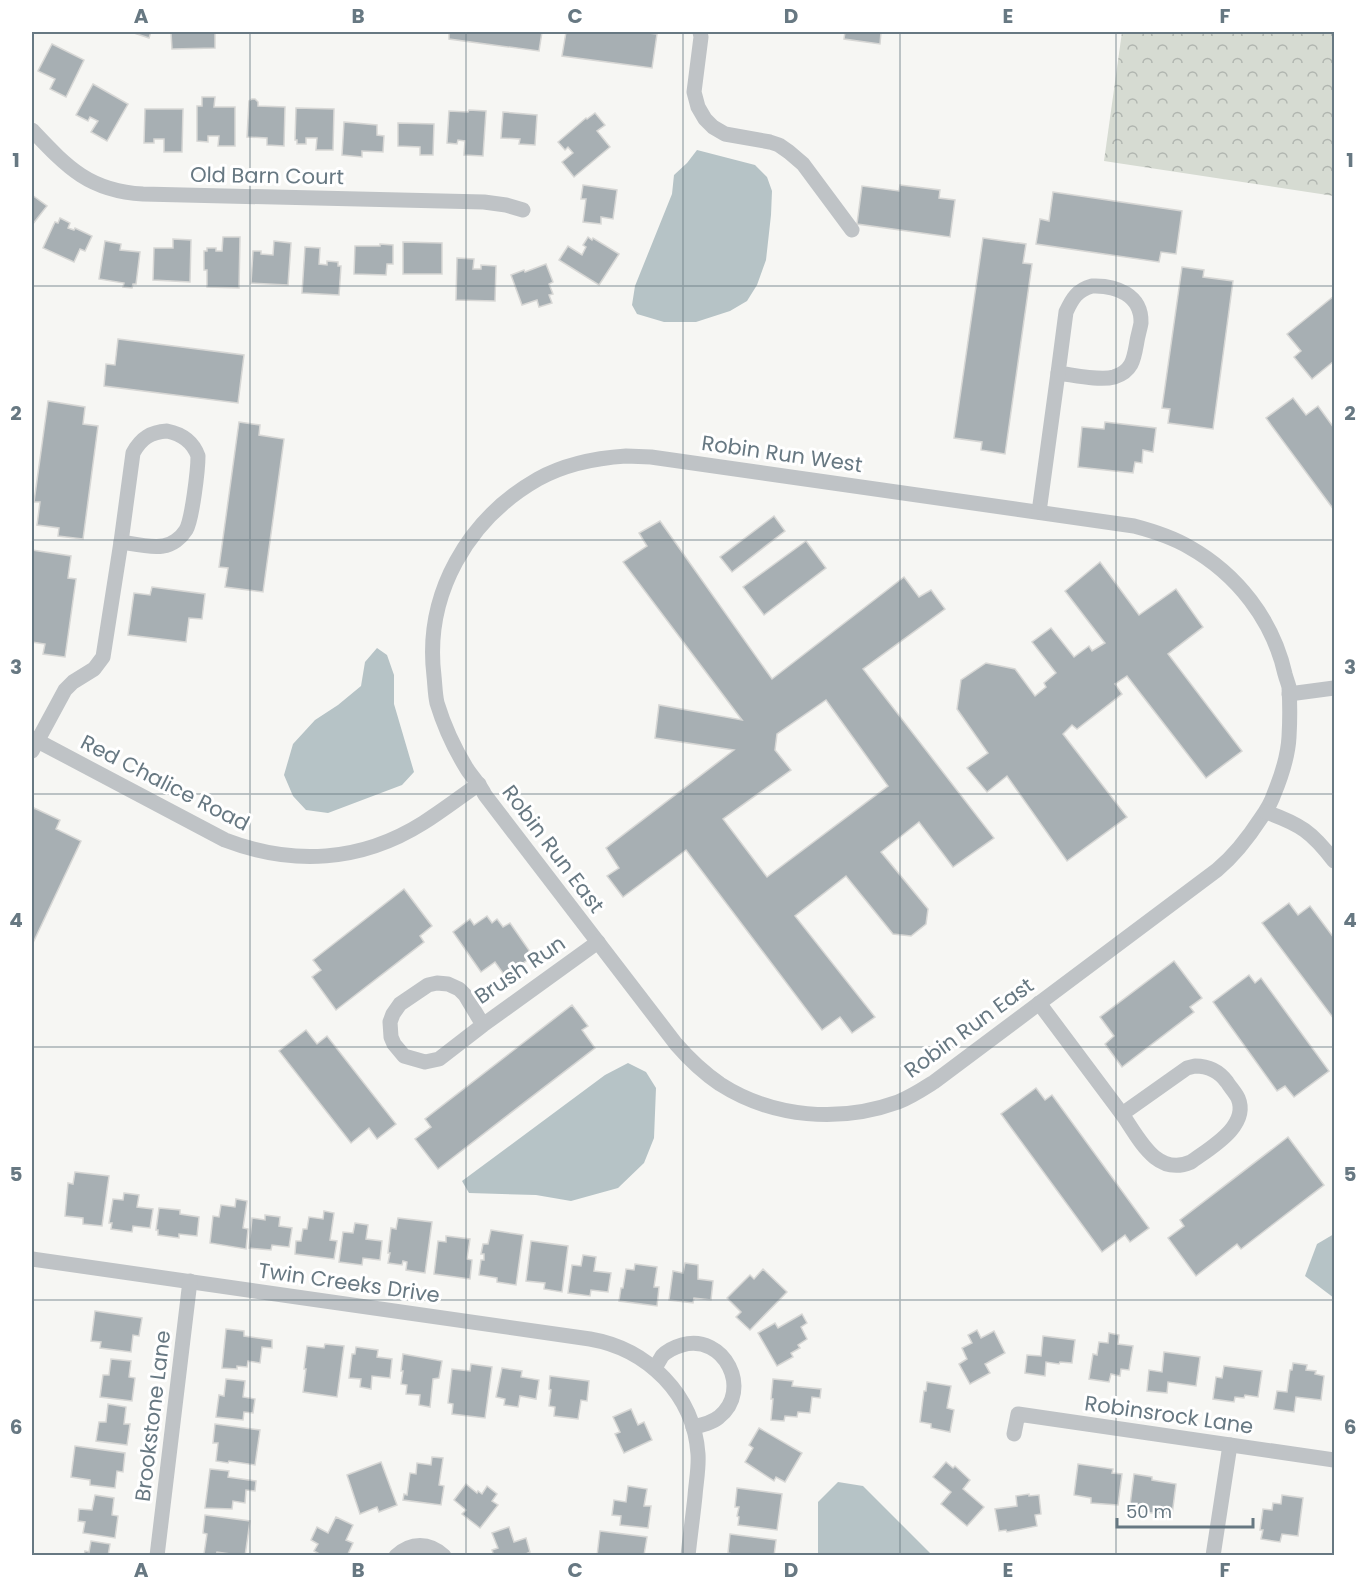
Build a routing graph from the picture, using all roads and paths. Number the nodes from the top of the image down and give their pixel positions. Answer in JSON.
{"nodes":[{"id":1,"x":700,"y":32,"type":"edge"},
{"id":2,"x":32,"y":130,"type":"edge"},
{"id":3,"x":523,"y":210,"type":"dead end"},
{"id":4,"x":852,"y":230,"type":"dead end"},
{"id":5,"x":1058,"y":373,"type":"junction"},
{"id":6,"x":1039,"y":512,"type":"junction"},
{"id":7,"x":121,"y":542,"type":"junction"},
{"id":8,"x":1335,"y":688,"type":"edge"},
{"id":9,"x":1289,"y":694,"type":"junction"},
{"id":10,"x":34,"y":744,"type":"edge"},
{"id":11,"x":479,"y":784,"type":"junction"},
{"id":12,"x":1266,"y":812,"type":"junction"},
{"id":13,"x":1335,"y":861,"type":"edge"},
{"id":14,"x":598,"y":942,"type":"junction"},
{"id":15,"x":1039,"y":1003,"type":"junction"},
{"id":16,"x":483,"y":1025,"type":"junction"},
{"id":17,"x":1122,"y":1114,"type":"junction"},
{"id":18,"x":32,"y":1258,"type":"edge"},
{"id":19,"x":190,"y":1281,"type":"junction"},
{"id":20,"x":655,"y":1368,"type":"junction"},
{"id":21,"x":693,"y":1427,"type":"junction"},
{"id":22,"x":1014,"y":1434,"type":"dead end"},
{"id":23,"x":1230,"y":1445,"type":"junction"},
{"id":24,"x":1335,"y":1460,"type":"edge"},
{"id":25,"x":157,"y":1556,"type":"edge"},
{"id":26,"x":396,"y":1556,"type":"edge"},
{"id":27,"x":444,"y":1556,"type":"edge"},
{"id":28,"x":688,"y":1556,"type":"edge"},
{"id":29,"x":1213,"y":1556,"type":"edge"}],
"edges":[{"from":1,"to":4,"type":"street"},
{"from":2,"to":3,"type":"street","name":"Old Barn Court"},
{"from":5,"to":5,"type":"street"},
{"from":5,"to":6,"type":"street"},
{"from":6,"to":9,"type":"street","name":"Robin Run West"},
{"from":6,"to":11,"type":"street","name":"Robin Run West"},
{"from":7,"to":7,"type":"street"},
{"from":7,"to":10,"type":"street"},
{"from":8,"to":9,"type":"street"},
{"from":9,"to":12,"type":"street","name":"Robin Run East"},
{"from":10,"to":11,"type":"street","name":"Red Chalice Road"},
{"from":11,"to":14,"type":"street","name":"Robin Run East"},
{"from":12,"to":13,"type":"street"},
{"from":12,"to":15,"type":"street","name":"Robin Run East"},
{"from":14,"to":15,"type":"street","name":"Robin Run East"},
{"from":14,"to":16,"type":"street","name":"Brush Run"},
{"from":15,"to":17,"type":"street"},
{"from":16,"to":16,"type":"street","name":"Brush Run"},
{"from":17,"to":17,"type":"street"},
{"from":18,"to":19,"type":"street","name":"Twin Creeks Drive"},
{"from":19,"to":20,"type":"street","name":"Twin Creeks Drive"},
{"from":19,"to":25,"type":"street","name":"Brookstone Lane"},
{"from":20,"to":21,"type":"street","name":"Twin Creeks Drive"},
{"from":20,"to":21,"type":"street"},
{"from":21,"to":28,"type":"street","name":"Twin Creeks Drive"},
{"from":22,"to":23,"type":"street","name":"Robinsrock Lane"},
{"from":23,"to":24,"type":"street","name":"Robinsrock Lane"},
{"from":23,"to":29,"type":"street"},
{"from":26,"to":27,"type":"street"}]}
